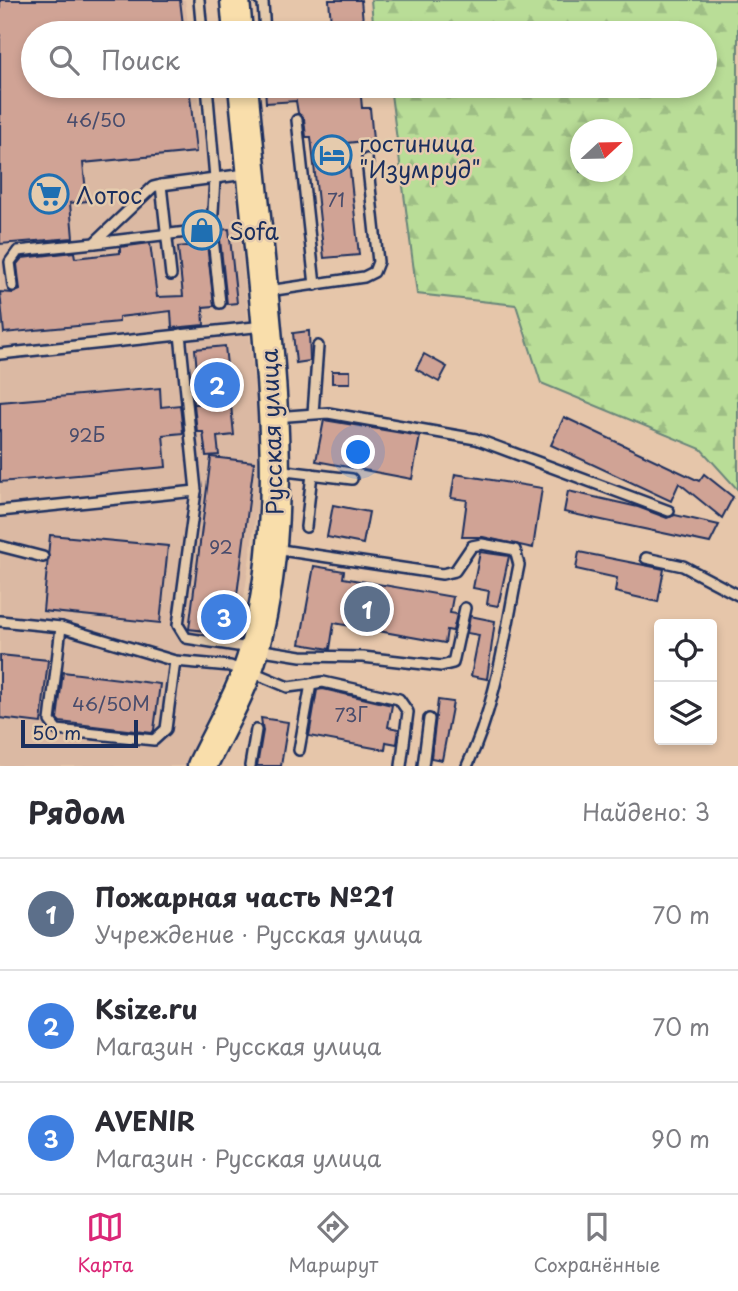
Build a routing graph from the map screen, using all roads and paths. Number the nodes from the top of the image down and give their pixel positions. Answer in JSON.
{"nodes":[{"id":1,"x":199,"y":0,"type":"edge"},
{"id":2,"x":235,"y":0,"type":"edge"},
{"id":3,"x":260,"y":0,"type":"edge"},
{"id":4,"x":201,"y":21,"type":"edge"},
{"id":5,"x":237,"y":21,"type":"edge"},
{"id":6,"x":263,"y":21,"type":"edge"},
{"id":7,"x":208,"y":98,"type":"edge"},
{"id":8,"x":244,"y":98,"type":"edge"},
{"id":9,"x":297,"y":120,"type":"dead end"},
{"id":10,"x":367,"y":159,"type":"dead end"},
{"id":11,"x":251,"y":173,"type":"junction"},
{"id":12,"x":215,"y":178,"type":"junction"},
{"id":13,"x":160,"y":184,"type":"junction"},
{"id":14,"x":212,"y":229,"type":"junction"},
{"id":15,"x":166,"y":234,"type":"junction"},
{"id":16,"x":94,"y":243,"type":"junction"},
{"id":17,"x":171,"y":275,"type":"dead end"},
{"id":18,"x":315,"y":285,"type":"junction"},
{"id":19,"x":13,"y":286,"type":"dead end"},
{"id":20,"x":263,"y":292,"type":"junction"},
{"id":21,"x":220,"y":303,"type":"dead end"},
{"id":22,"x":266,"y":326,"type":"junction"},
{"id":23,"x":180,"y":334,"type":"junction"},
{"id":24,"x":318,"y":346,"type":"dead end"},
{"id":25,"x":0,"y":354,"type":"edge"},
{"id":26,"x":313,"y":413,"type":"junction"},
{"id":27,"x":274,"y":417,"type":"junction"},
{"id":28,"x":277,"y":470,"type":"junction"},
{"id":29,"x":312,"y":474,"type":"junction"},
{"id":30,"x":352,"y":479,"type":"dead end"},
{"id":31,"x":197,"y":491,"type":"junction"},
{"id":32,"x":0,"y":511,"type":"edge"},
{"id":33,"x":669,"y":511,"type":"dead end"},
{"id":34,"x":306,"y":527,"type":"dead end"},
{"id":35,"x":0,"y":546,"type":"edge"},
{"id":36,"x":272,"y":549,"type":"junction"},
{"id":37,"x":43,"y":557,"type":"dead end"},
{"id":38,"x":646,"y":558,"type":"dead end"},
{"id":39,"x":738,"y":595,"type":"edge"},
{"id":40,"x":465,"y":608,"type":"dead end"},
{"id":41,"x":0,"y":621,"type":"edge"},
{"id":42,"x":61,"y":627,"type":"junction"},
{"id":43,"x":175,"y":661,"type":"junction"},
{"id":44,"x":249,"y":664,"type":"junction"},
{"id":45,"x":311,"y":684,"type":"junction"},
{"id":46,"x":429,"y":719,"type":"dead end"},
{"id":47,"x":256,"y":730,"type":"dead end"},
{"id":48,"x":299,"y":750,"type":"dead end"},
{"id":49,"x":202,"y":766,"type":"edge"},
{"id":50,"x":250,"y":766,"type":"edge"},
{"id":51,"x":401,"y":766,"type":"edge"},
{"id":52,"x":423,"y":766,"type":"edge"},
{"id":53,"x":467,"y":766,"type":"edge"}],
"edges":[{"from":1,"to":4,"type":"lane"},
{"from":2,"to":5,"type":"main road"},
{"from":3,"to":6,"type":"lane"},
{"from":7,"to":12,"type":"lane"},
{"from":8,"to":11,"type":"main road","name":"Русская улица"},
{"from":9,"to":18,"type":"lane"},
{"from":10,"to":18,"type":"lane"},
{"from":11,"to":12,"type":"lane"},
{"from":11,"to":20,"type":"main road","name":"Русская улица"},
{"from":12,"to":13,"type":"lane"},
{"from":12,"to":14,"type":"lane"},
{"from":13,"to":15,"type":"lane"},
{"from":13,"to":16,"type":"lane"},
{"from":14,"to":15,"type":"lane"},
{"from":14,"to":21,"type":"lane"},
{"from":15,"to":16,"type":"lane"},
{"from":15,"to":17,"type":"lane"},
{"from":16,"to":19,"type":"lane"},
{"from":18,"to":20,"type":"lane"},
{"from":20,"to":22,"type":"main road","name":"Русская улица"},
{"from":22,"to":23,"type":"lane"},
{"from":22,"to":27,"type":"main road","name":"Русская улица"},
{"from":23,"to":25,"type":"lane"},
{"from":23,"to":31,"type":"lane"},
{"from":24,"to":26,"type":"lane"},
{"from":26,"to":27,"type":"lane"},
{"from":26,"to":33,"type":"lane"},
{"from":27,"to":28,"type":"main road","name":"Русская улица"},
{"from":28,"to":29,"type":"lane"},
{"from":28,"to":36,"type":"main road","name":"Русская улица"},
{"from":29,"to":30,"type":"lane"},
{"from":29,"to":34,"type":"lane"},
{"from":31,"to":32,"type":"lane"},
{"from":31,"to":44,"type":"lane"},
{"from":35,"to":37,"type":"lane"},
{"from":36,"to":44,"type":"main road","name":"Русская улица"},
{"from":36,"to":53,"type":"lane"},
{"from":38,"to":39,"type":"lane"},
{"from":40,"to":44,"type":"lane"},
{"from":41,"to":42,"type":"lane"},
{"from":42,"to":43,"type":"lane"},
{"from":42,"to":43,"type":"lane"},
{"from":43,"to":44,"type":"lane"},
{"from":44,"to":45,"type":"lane"},
{"from":44,"to":49,"type":"main road","name":"Русская улица"},
{"from":45,"to":48,"type":"lane"},
{"from":45,"to":51,"type":"lane"},
{"from":46,"to":52,"type":"lane"},
{"from":47,"to":50,"type":"lane"}]}
